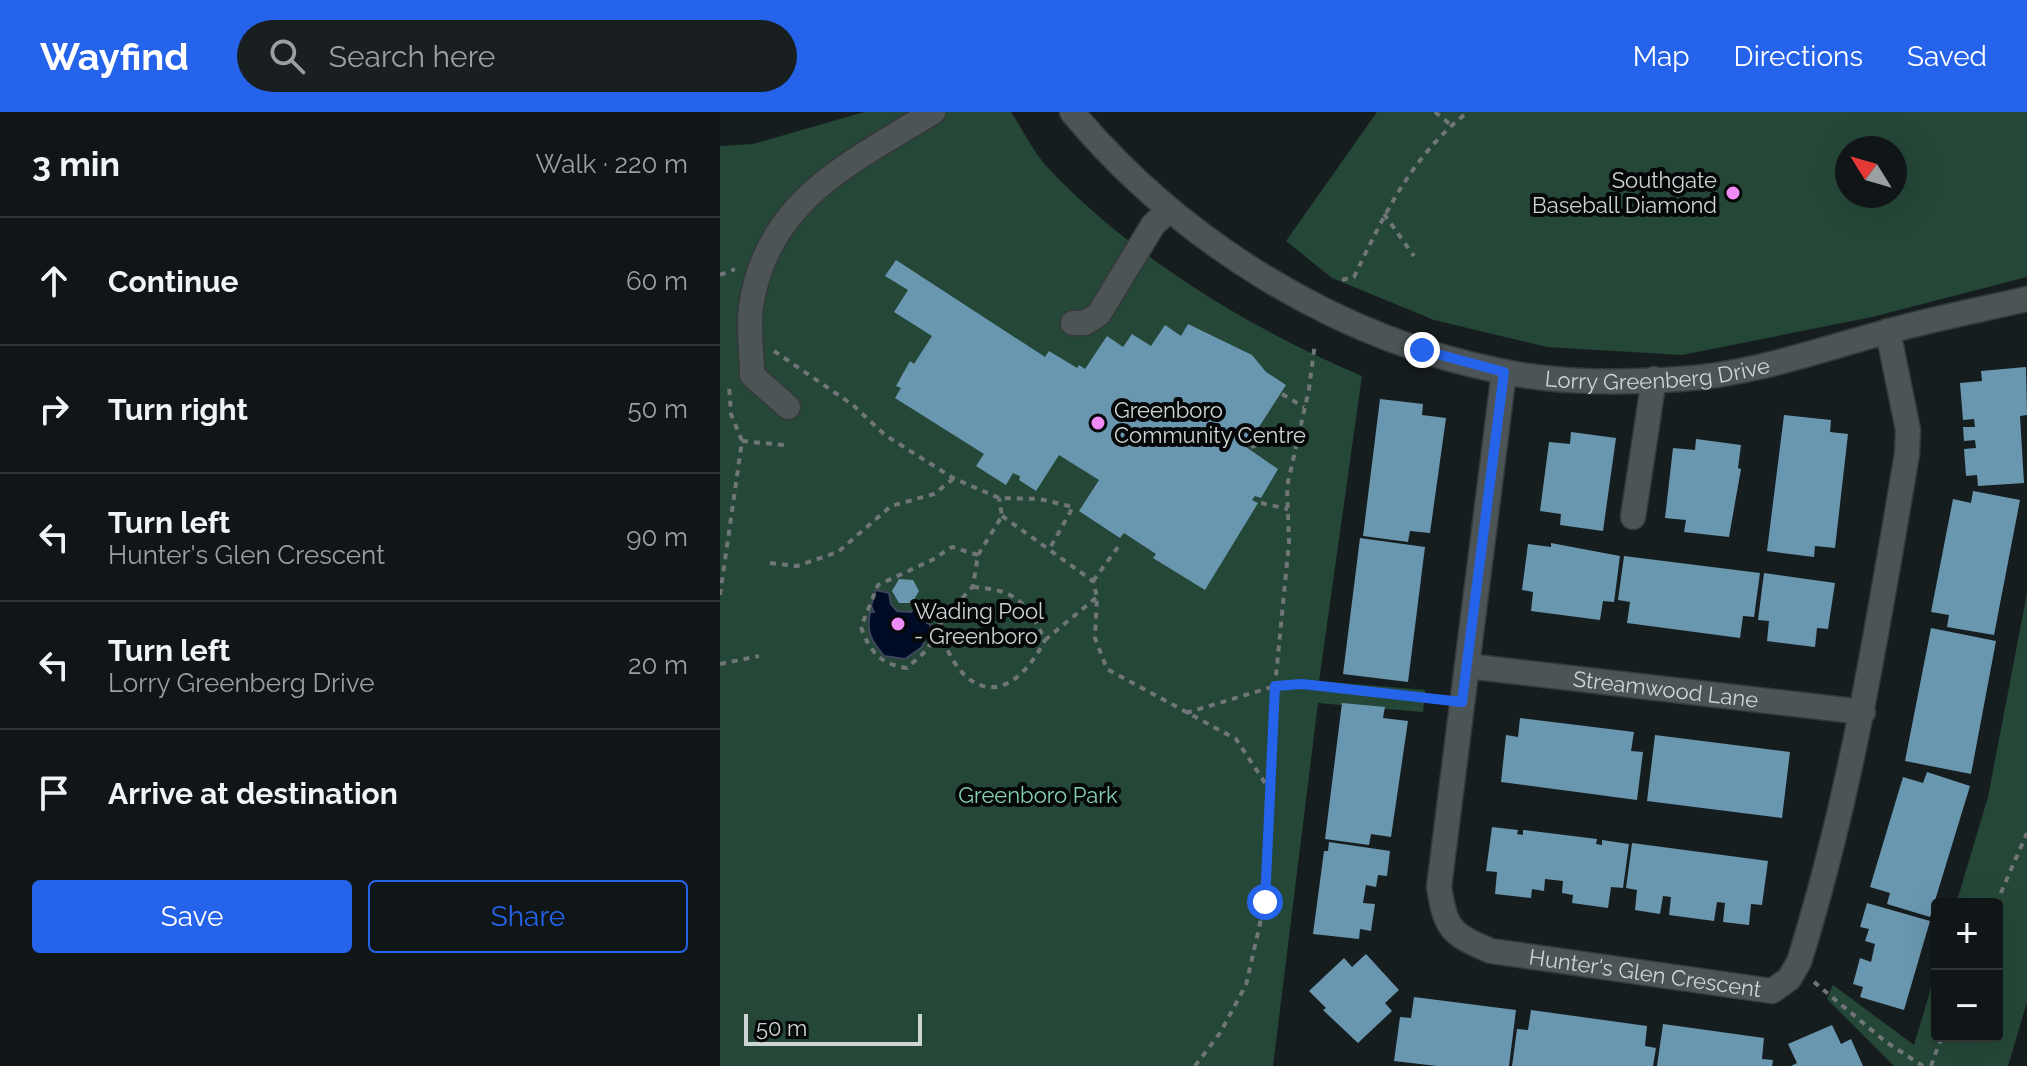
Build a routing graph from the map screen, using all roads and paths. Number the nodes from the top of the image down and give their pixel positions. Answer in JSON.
{"nodes":[{"id":1,"x":933,"y":112,"type":"edge"},
{"id":2,"x":1072,"y":112,"type":"edge"},
{"id":3,"x":1435,"y":112,"type":"edge"},
{"id":4,"x":1468,"y":112,"type":"edge"},
{"id":5,"x":1451,"y":125,"type":"junction"},
{"id":6,"x":1169,"y":210,"type":"junction"},
{"id":7,"x":1384,"y":214,"type":"junction"},
{"id":8,"x":1414,"y":256,"type":"dead end"},
{"id":9,"x":737,"y":268,"type":"dead end"},
{"id":10,"x":720,"y":275,"type":"edge"},
{"id":11,"x":1342,"y":280,"type":"dead end"},
{"id":12,"x":2027,"y":299,"type":"edge"},
{"id":13,"x":1073,"y":323,"type":"dead end"},
{"id":14,"x":1888,"y":331,"type":"junction"},
{"id":15,"x":751,"y":336,"type":"junction"},
{"id":16,"x":1315,"y":343,"type":"dead end"},
{"id":17,"x":1504,"y":372,"type":"junction"},
{"id":18,"x":1654,"y":379,"type":"junction"},
{"id":19,"x":1282,"y":394,"type":"dead end"},
{"id":20,"x":788,"y":407,"type":"dead end"},
{"id":21,"x":1305,"y":407,"type":"junction"},
{"id":22,"x":742,"y":441,"type":"dead end"},
{"id":23,"x":1297,"y":441,"type":"junction"},
{"id":24,"x":784,"y":445,"type":"dead end"},
{"id":25,"x":1251,"y":447,"type":"dead end"},
{"id":26,"x":953,"y":478,"type":"junction"},
{"id":27,"x":999,"y":498,"type":"junction"},
{"id":28,"x":1261,"y":503,"type":"dead end"},
{"id":29,"x":1288,"y":509,"type":"junction"},
{"id":30,"x":1002,"y":516,"type":"junction"},
{"id":31,"x":1633,"y":517,"type":"dead end"},
{"id":32,"x":1121,"y":543,"type":"dead end"},
{"id":33,"x":1050,"y":548,"type":"junction"},
{"id":34,"x":978,"y":555,"type":"junction"},
{"id":35,"x":770,"y":563,"type":"dead end"},
{"id":36,"x":1093,"y":581,"type":"junction"},
{"id":37,"x":973,"y":586,"type":"junction"},
{"id":38,"x":1097,"y":597,"type":"junction"},
{"id":39,"x":938,"y":626,"type":"junction"},
{"id":40,"x":1045,"y":640,"type":"junction"},
{"id":41,"x":759,"y":656,"type":"dead end"},
{"id":42,"x":720,"y":664,"type":"edge"},
{"id":43,"x":1467,"y":666,"type":"junction"},
{"id":44,"x":1275,"y":686,"type":"junction"},
{"id":45,"x":1462,"y":702,"type":"junction"},
{"id":46,"x":1863,"y":712,"type":"junction"},
{"id":47,"x":1186,"y":713,"type":"junction"},
{"id":48,"x":1270,"y":790,"type":"junction"},
{"id":49,"x":2027,"y":833,"type":"edge"},
{"id":50,"x":1999,"y":898,"type":"edge"},
{"id":51,"x":1795,"y":969,"type":"junction"},
{"id":52,"x":1940,"y":1042,"type":"edge"},
{"id":53,"x":1195,"y":1066,"type":"edge"},
{"id":54,"x":1923,"y":1066,"type":"edge"},
{"id":55,"x":1931,"y":1066,"type":"edge"}],
"edges":[{"from":1,"to":15,"type":"street"},
{"from":2,"to":6,"type":"street","name":"Lorry Greenberg Drive"},
{"from":3,"to":5,"type":"path"},
{"from":4,"to":5,"type":"path"},
{"from":5,"to":7,"type":"path"},
{"from":6,"to":13,"type":"street"},
{"from":6,"to":17,"type":"street","name":"Lorry Greenberg Drive"},
{"from":7,"to":8,"type":"path"},
{"from":7,"to":11,"type":"path"},
{"from":9,"to":10,"type":"path"},
{"from":12,"to":14,"type":"street","name":"Lorry Greenberg Drive"},
{"from":14,"to":18,"type":"street","name":"Lorry Greenberg Drive"},
{"from":14,"to":46,"type":"street"},
{"from":15,"to":20,"type":"street"},
{"from":15,"to":26,"type":"path"},
{"from":16,"to":21,"type":"path"},
{"from":17,"to":18,"type":"street","name":"Lorry Greenberg Drive"},
{"from":17,"to":43,"type":"street","name":"Hunter's Glen Crescent"},
{"from":18,"to":31,"type":"street"},
{"from":19,"to":21,"type":"path"},
{"from":21,"to":23,"type":"path"},
{"from":22,"to":24,"type":"path"},
{"from":23,"to":25,"type":"path"},
{"from":23,"to":29,"type":"path"},
{"from":26,"to":27,"type":"path"},
{"from":26,"to":35,"type":"path"},
{"from":27,"to":30,"type":"path"},
{"from":27,"to":33,"type":"path"},
{"from":28,"to":29,"type":"path"},
{"from":29,"to":44,"type":"path"},
{"from":30,"to":33,"type":"path"},
{"from":30,"to":34,"type":"path"},
{"from":32,"to":36,"type":"path"},
{"from":33,"to":36,"type":"path"},
{"from":34,"to":37,"type":"path"},
{"from":34,"to":39,"type":"path"},
{"from":36,"to":38,"type":"path"},
{"from":37,"to":39,"type":"path"},
{"from":37,"to":40,"type":"path"},
{"from":38,"to":40,"type":"path"},
{"from":38,"to":47,"type":"path"},
{"from":39,"to":40,"type":"path"},
{"from":41,"to":42,"type":"path"},
{"from":43,"to":45,"type":"street","name":"Hunter's Glen Crescent"},
{"from":43,"to":46,"type":"street","name":"Streamwood Lane"},
{"from":44,"to":45,"type":"path"},
{"from":44,"to":47,"type":"path"},
{"from":44,"to":48,"type":"path"},
{"from":45,"to":51,"type":"street","name":"Hunter's Glen Crescent"},
{"from":46,"to":51,"type":"street"},
{"from":47,"to":48,"type":"path"},
{"from":48,"to":53,"type":"path"},
{"from":49,"to":50,"type":"path"},
{"from":51,"to":54,"type":"path"},
{"from":52,"to":55,"type":"path"}]}
